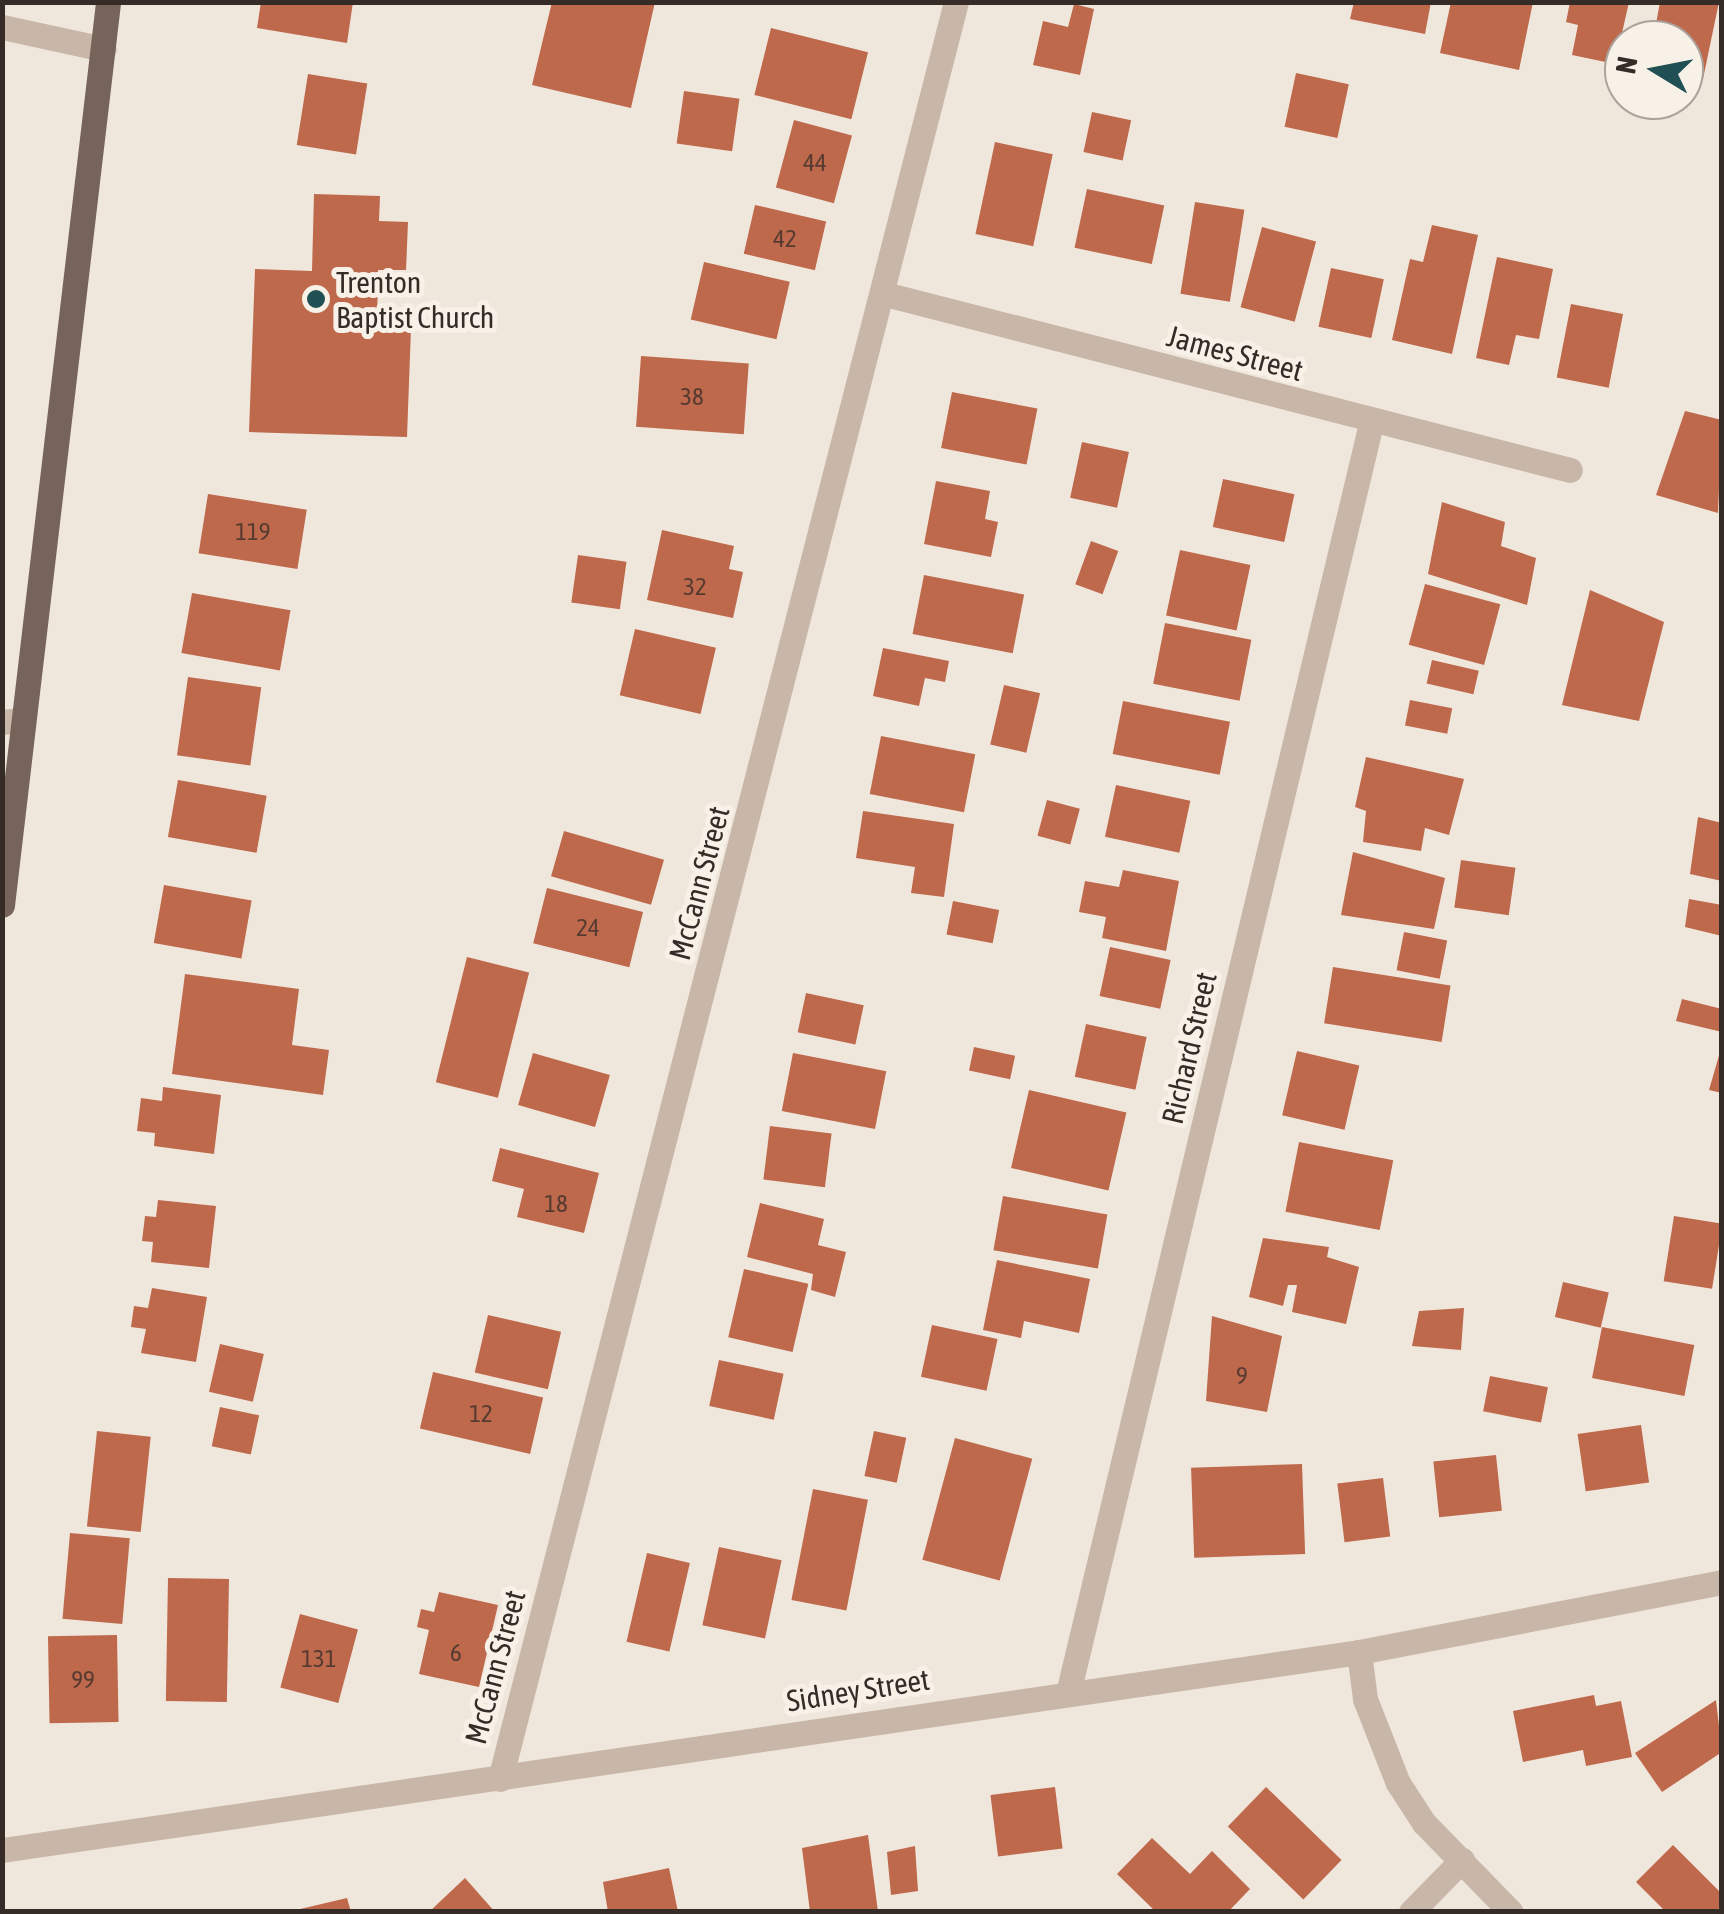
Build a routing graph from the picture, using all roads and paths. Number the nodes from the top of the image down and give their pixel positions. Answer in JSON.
{"nodes":[{"id":1,"x":108,"y":2,"type":"edge"},
{"id":2,"x":956,"y":2,"type":"edge"},
{"id":3,"x":2,"y":27,"type":"edge"},
{"id":4,"x":104,"y":49,"type":"junction"},
{"id":5,"x":885,"y":294,"type":"junction"},
{"id":6,"x":1371,"y":422,"type":"junction"},
{"id":7,"x":1570,"y":470,"type":"dead end"},
{"id":8,"x":12,"y":721,"type":"edge"},
{"id":9,"x":2,"y":905,"type":"edge"},
{"id":10,"x":1722,"y":1582,"type":"edge"},
{"id":11,"x":1358,"y":1652,"type":"junction"},
{"id":12,"x":1069,"y":1690,"type":"junction"},
{"id":13,"x":500,"y":1778,"type":"junction"},
{"id":14,"x":2,"y":1850,"type":"edge"},
{"id":15,"x":1462,"y":1860,"type":"junction"},
{"id":16,"x":1410,"y":1912,"type":"edge"},
{"id":17,"x":1511,"y":1912,"type":"edge"}],
"edges":[{"from":1,"to":4,"type":"main road"},
{"from":2,"to":5,"type":"street","name":"McCann Street"},
{"from":3,"to":4,"type":"street"},
{"from":4,"to":8,"type":"main road"},
{"from":5,"to":6,"type":"street","name":"James Street"},
{"from":5,"to":13,"type":"street","name":"McCann Street"},
{"from":6,"to":7,"type":"street","name":"James Street"},
{"from":6,"to":12,"type":"street","name":"Richard Street"},
{"from":8,"to":9,"type":"main road"},
{"from":10,"to":11,"type":"street","name":"Sidney Street"},
{"from":11,"to":12,"type":"street","name":"Sidney Street"},
{"from":11,"to":15,"type":"street"},
{"from":12,"to":13,"type":"street","name":"Sidney Street"},
{"from":13,"to":14,"type":"street","name":"Sidney Street"},
{"from":15,"to":16,"type":"street"},
{"from":15,"to":17,"type":"street"}]}
